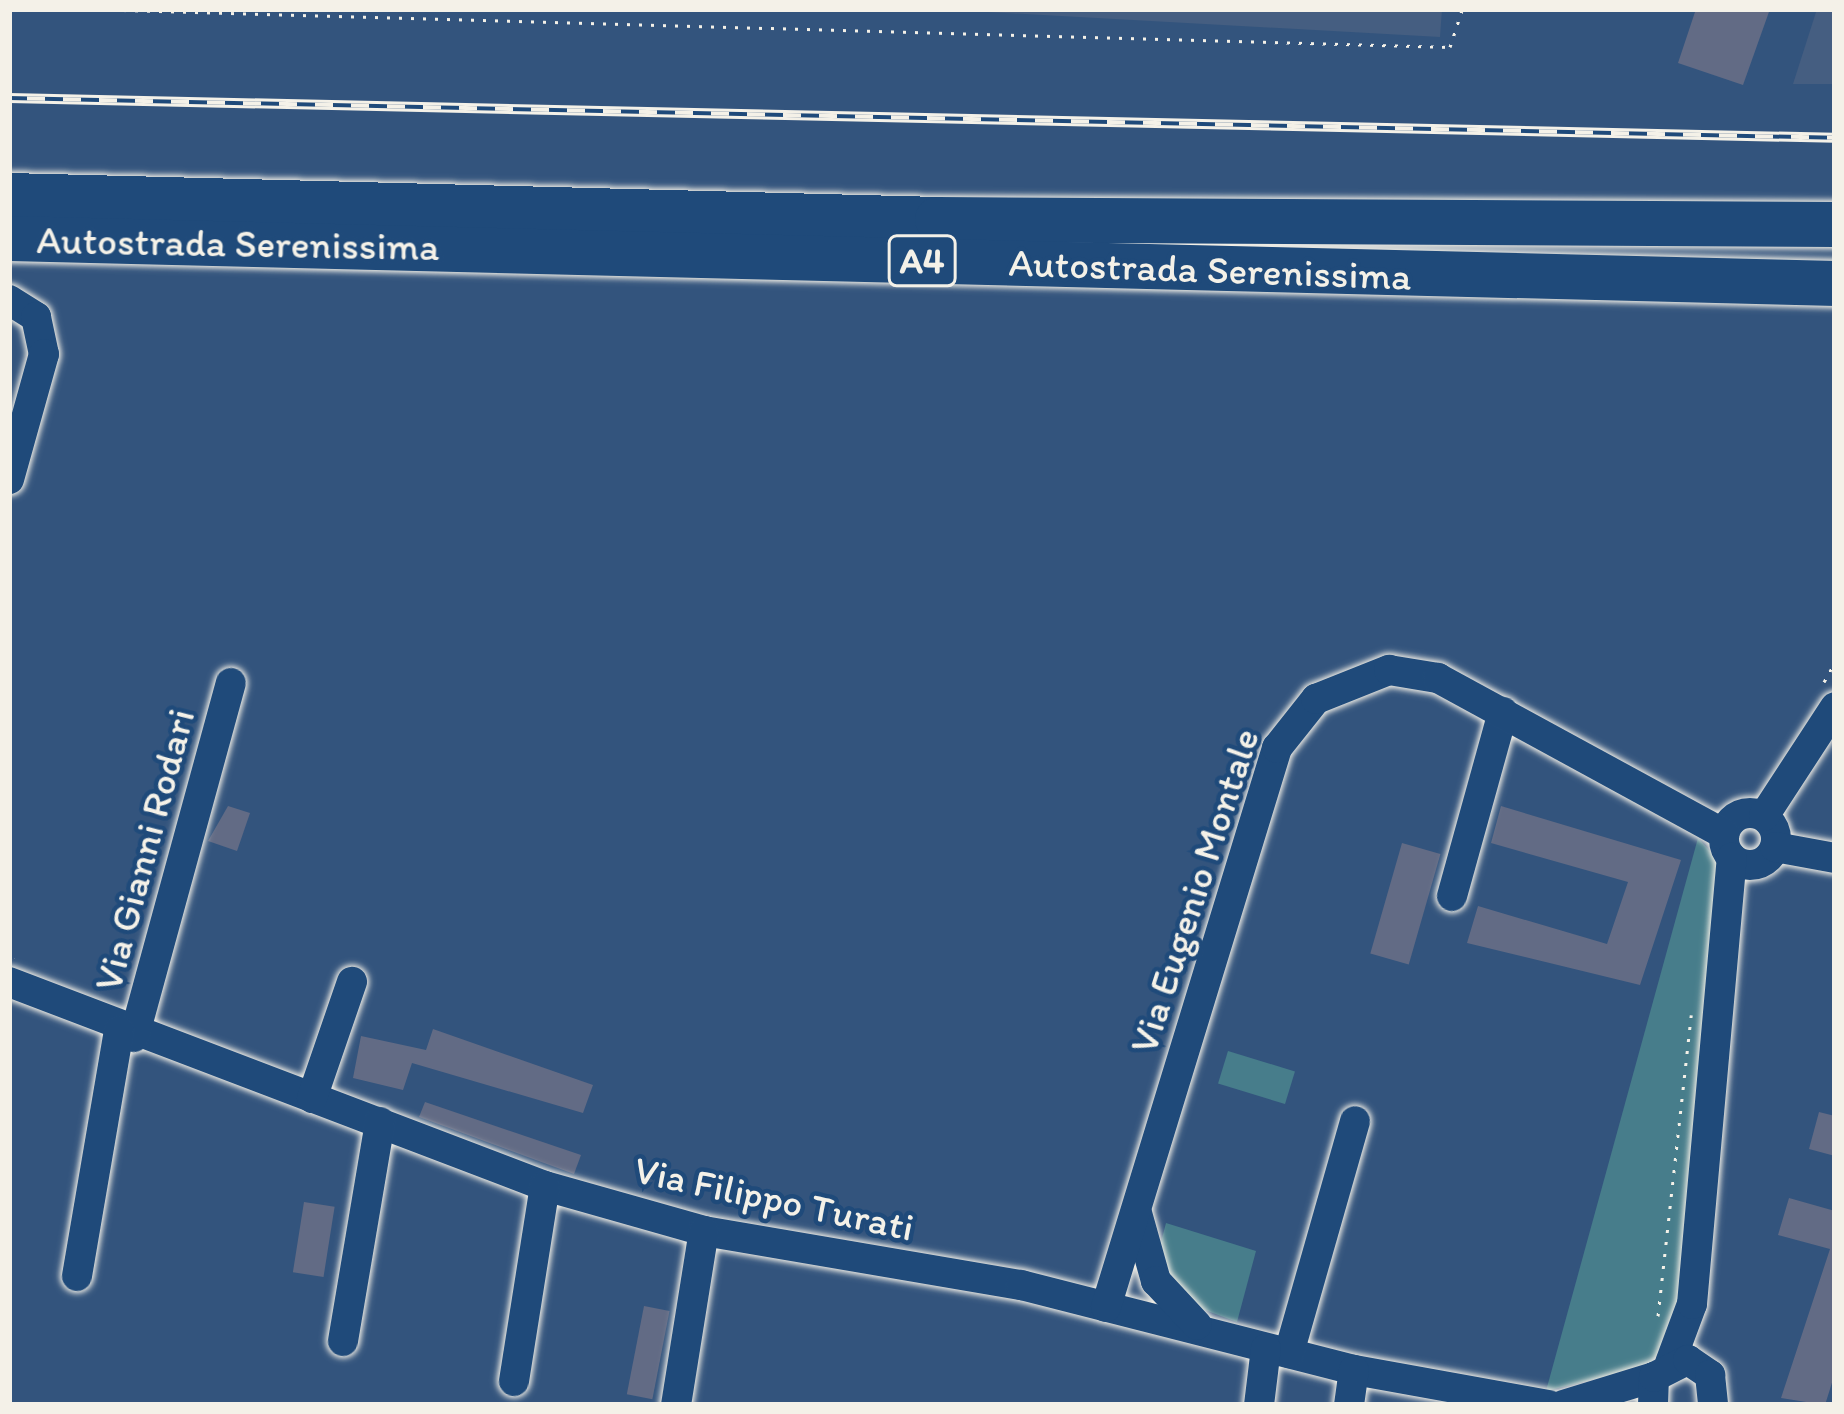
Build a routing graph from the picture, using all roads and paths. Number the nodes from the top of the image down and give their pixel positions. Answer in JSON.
{"nodes":[{"id":1,"x":87,"y":9,"type":"edge"},
{"id":2,"x":1462,"y":9,"type":"edge"},
{"id":3,"x":9,"y":195,"type":"edge"},
{"id":4,"x":1835,"y":224,"type":"edge"},
{"id":5,"x":9,"y":238,"type":"edge"},
{"id":6,"x":1835,"y":284,"type":"edge"},
{"id":7,"x":9,"y":301,"type":"edge"},
{"id":8,"x":9,"y":479,"type":"edge"},
{"id":9,"x":231,"y":683,"type":"dead end"},
{"id":10,"x":1835,"y":707,"type":"edge"},
{"id":11,"x":1503,"y":712,"type":"junction"},
{"id":12,"x":1764,"y":816,"type":"junction"},
{"id":13,"x":1728,"y":846,"type":"junction"},
{"id":14,"x":1775,"y":848,"type":"junction"},
{"id":15,"x":1835,"y":858,"type":"edge"},
{"id":16,"x":1452,"y":896,"type":"dead end"},
{"id":17,"x":9,"y":982,"type":"edge"},
{"id":18,"x":352,"y":982,"type":"dead end"},
{"id":19,"x":1691,"y":1010,"type":"dead end"},
{"id":20,"x":126,"y":1034,"type":"junction"},
{"id":21,"x":312,"y":1098,"type":"junction"},
{"id":22,"x":1354,"y":1120,"type":"dead end"},
{"id":23,"x":380,"y":1122,"type":"junction"},
{"id":24,"x":545,"y":1186,"type":"junction"},
{"id":25,"x":1136,"y":1207,"type":"junction"},
{"id":26,"x":704,"y":1232,"type":"junction"},
{"id":27,"x":77,"y":1276,"type":"dead end"},
{"id":28,"x":1692,"y":1304,"type":"junction"},
{"id":29,"x":1106,"y":1307,"type":"junction"},
{"id":30,"x":1204,"y":1331,"type":"junction"},
{"id":31,"x":1657,"y":1331,"type":"dead end"},
{"id":32,"x":344,"y":1340,"type":"dead end"},
{"id":33,"x":1277,"y":1351,"type":"junction"},
{"id":34,"x":1354,"y":1370,"type":"junction"},
{"id":35,"x":514,"y":1381,"type":"dead end"},
{"id":36,"x":1659,"y":1382,"type":"edge"},
{"id":37,"x":1716,"y":1393,"type":"edge"},
{"id":38,"x":1454,"y":1397,"type":"edge"},
{"id":39,"x":676,"y":1405,"type":"edge"},
{"id":40,"x":1258,"y":1405,"type":"edge"},
{"id":41,"x":1349,"y":1405,"type":"edge"},
{"id":42,"x":1549,"y":1405,"type":"edge"},
{"id":43,"x":1563,"y":1405,"type":"edge"}],
"edges":[{"from":1,"to":2,"type":"path"},
{"from":3,"to":4,"type":"highway","name":"Autostrada Serenissima","number":"A4"},
{"from":5,"to":6,"type":"highway","name":"Autostrada Serenissima","number":"A4"},
{"from":7,"to":8,"type":"street"},
{"from":9,"to":20,"type":"street","name":"Via Gianni Rodari"},
{"from":10,"to":12,"type":"street"},
{"from":11,"to":13,"type":"street","name":"Via Eugenio Montale"},
{"from":11,"to":16,"type":"street"},
{"from":11,"to":25,"type":"street","name":"Via Eugenio Montale"},
{"from":12,"to":13,"type":"street"},
{"from":12,"to":14,"type":"street"},
{"from":13,"to":14,"type":"street"},
{"from":13,"to":28,"type":"street"},
{"from":14,"to":15,"type":"street"},
{"from":17,"to":20,"type":"street","name":"Via Filippo Turati"},
{"from":18,"to":21,"type":"street"},
{"from":19,"to":31,"type":"path"},
{"from":20,"to":21,"type":"street","name":"Via Filippo Turati"},
{"from":20,"to":27,"type":"street","name":"Via Gianni Rodari"},
{"from":21,"to":23,"type":"street","name":"Via Filippo Turati"},
{"from":22,"to":33,"type":"street"},
{"from":23,"to":24,"type":"street","name":"Via Filippo Turati"},
{"from":23,"to":32,"type":"street"},
{"from":24,"to":26,"type":"street","name":"Via Filippo Turati"},
{"from":24,"to":35,"type":"street"},
{"from":25,"to":29,"type":"street","name":"Via Eugenio Montale"},
{"from":25,"to":30,"type":"street"},
{"from":26,"to":29,"type":"street","name":"Via Filippo Turati"},
{"from":26,"to":39,"type":"street"},
{"from":28,"to":36,"type":"street"},
{"from":28,"to":37,"type":"street"},
{"from":29,"to":30,"type":"street","name":"Via Filippo Turati"},
{"from":30,"to":33,"type":"street","name":"Via Filippo Turati"},
{"from":33,"to":34,"type":"street","name":"Via Filippo Turati"},
{"from":33,"to":40,"type":"street"},
{"from":34,"to":38,"type":"street","name":"Via Filippo Turati"},
{"from":34,"to":41,"type":"street"},
{"from":36,"to":37,"type":"street"},
{"from":36,"to":43,"type":"street"},
{"from":38,"to":42,"type":"street","name":"Via Filippo Turati"}]}
